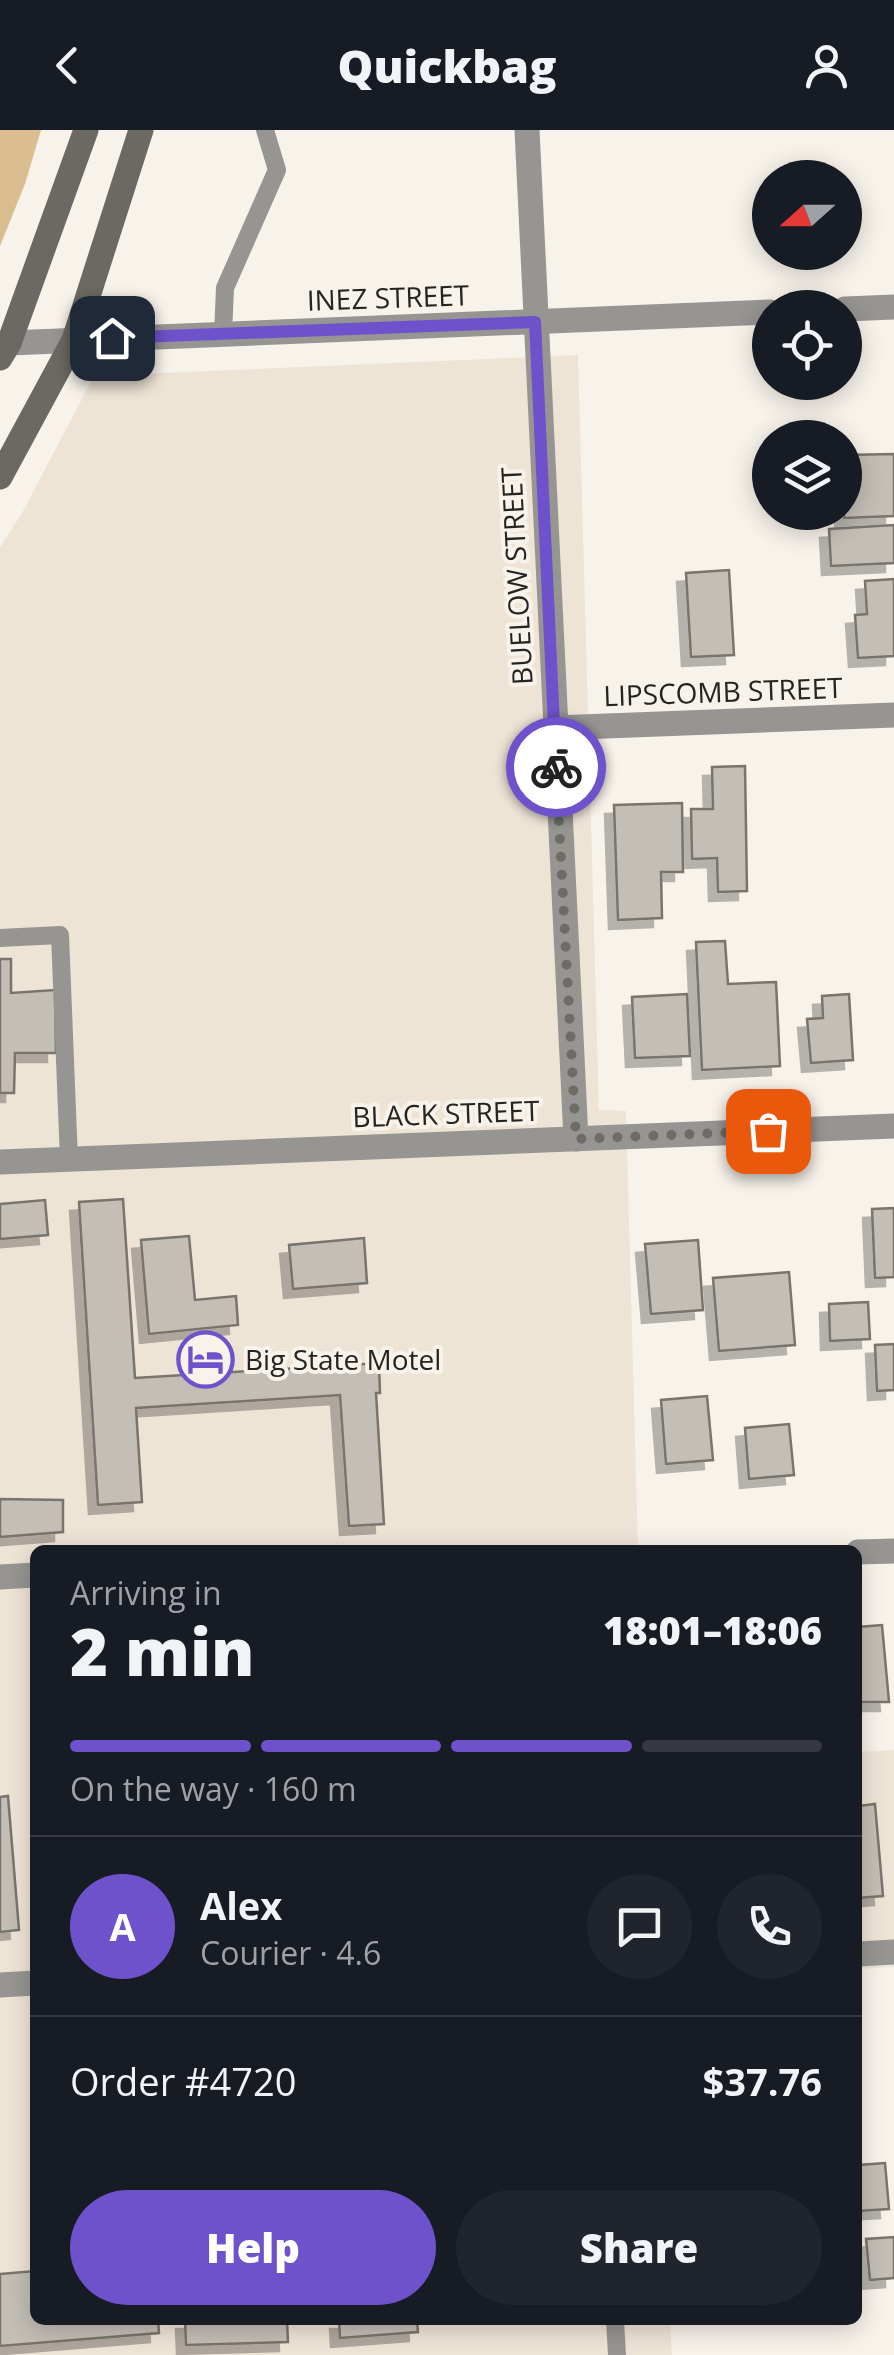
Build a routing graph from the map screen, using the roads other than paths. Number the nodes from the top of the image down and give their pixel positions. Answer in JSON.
{"nodes":[{"id":1,"x":86,"y":130,"type":"edge"},
{"id":2,"x":142,"y":130,"type":"edge"},
{"id":3,"x":265,"y":130,"type":"edge"},
{"id":4,"x":527,"y":130,"type":"edge"},
{"id":5,"x":894,"y":308,"type":"edge"},
{"id":6,"x":862,"y":309,"type":"edge"},
{"id":7,"x":752,"y":313,"type":"edge"},
{"id":8,"x":535,"y":322,"type":"junction"},
{"id":9,"x":223,"y":334,"type":"junction"},
{"id":10,"x":74,"y":340,"type":"junction"},
{"id":11,"x":4,"y":351,"type":"edge"},
{"id":12,"x":0,"y":477,"type":"edge"},
{"id":13,"x":894,"y":715,"type":"edge"},
{"id":14,"x":554,"y":728,"type":"junction"},
{"id":15,"x":0,"y":938,"type":"edge"},
{"id":16,"x":894,"y":1126,"type":"edge"},
{"id":17,"x":576,"y":1139,"type":"junction"},
{"id":18,"x":69,"y":1160,"type":"junction"},
{"id":19,"x":0,"y":1162,"type":"edge"},
{"id":20,"x":894,"y":1551,"type":"edge"},
{"id":21,"x":862,"y":1552,"type":"edge"},
{"id":22,"x":30,"y":1575,"type":"edge"},
{"id":23,"x":0,"y":1577,"type":"edge"},
{"id":24,"x":894,"y":1952,"type":"edge"},
{"id":25,"x":862,"y":1954,"type":"edge"},
{"id":26,"x":30,"y":1983,"type":"edge"},
{"id":27,"x":0,"y":1985,"type":"edge"}],
"edges":[{"from":1,"to":11,"type":"main road"},
{"from":2,"to":10,"type":"main road"},
{"from":3,"to":9,"type":"lane"},
{"from":4,"to":8,"type":"street","name":"BUELOW STREET"},
{"from":5,"to":6,"type":"street"},
{"from":7,"to":8,"type":"street","name":"INEZ STREET"},
{"from":8,"to":9,"type":"street","name":"INEZ STREET"},
{"from":8,"to":14,"type":"street","name":"BUELOW STREET"},
{"from":9,"to":10,"type":"street","name":"INEZ STREET"},
{"from":10,"to":11,"type":"street","name":"INEZ STREET"},
{"from":10,"to":12,"type":"main road"},
{"from":13,"to":14,"type":"street","name":"LIPSCOMB STREET"},
{"from":14,"to":17,"type":"street","name":"BUELOW STREET"},
{"from":15,"to":18,"type":"lane"},
{"from":16,"to":17,"type":"street","name":"BLACK STREET"},
{"from":17,"to":18,"type":"street","name":"BLACK STREET"},
{"from":18,"to":19,"type":"street","name":"BLACK STREET"},
{"from":20,"to":21,"type":"street"},
{"from":22,"to":23,"type":"street"},
{"from":24,"to":25,"type":"street"},
{"from":26,"to":27,"type":"street"}]}
